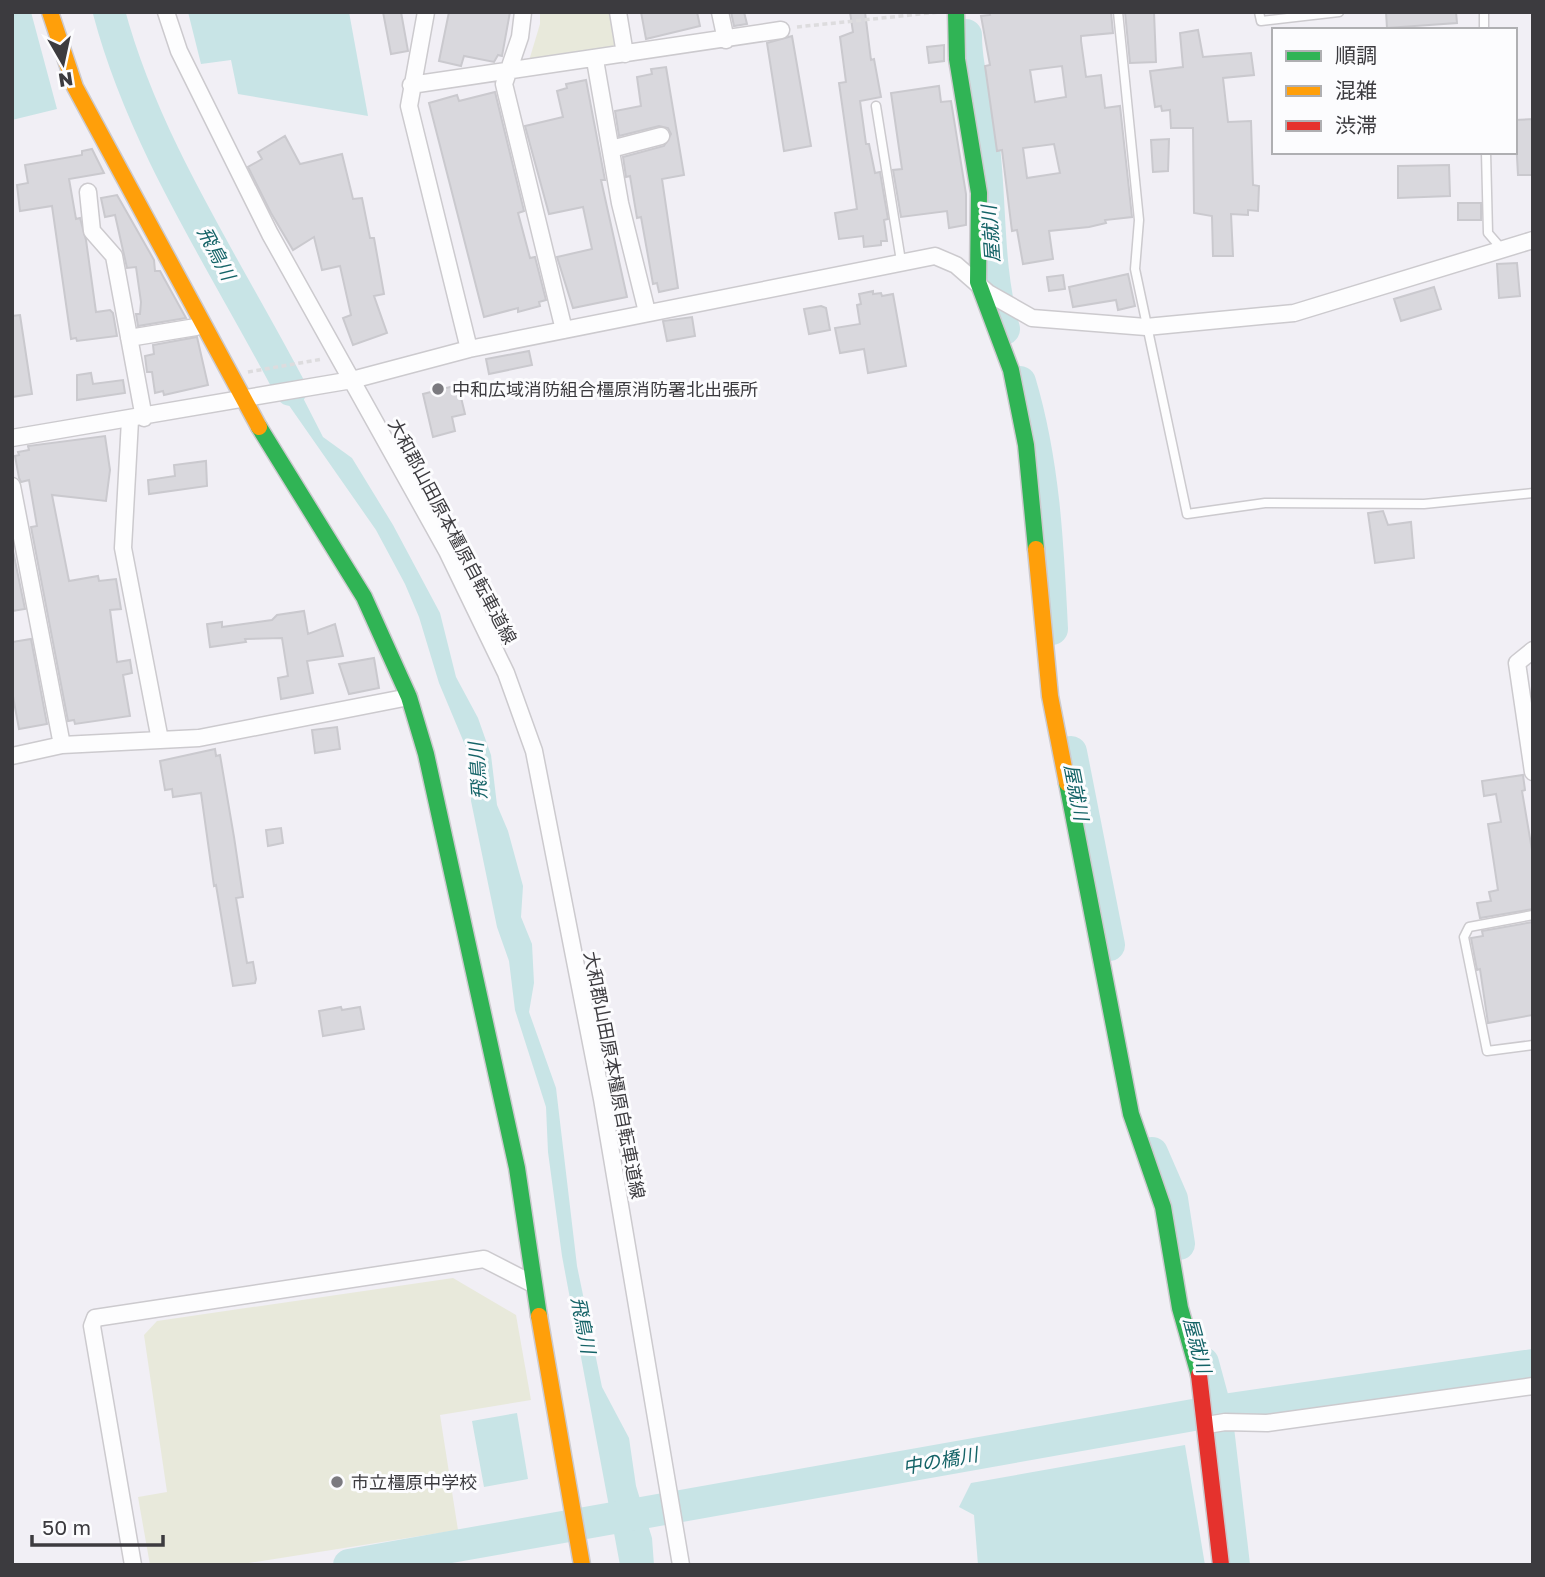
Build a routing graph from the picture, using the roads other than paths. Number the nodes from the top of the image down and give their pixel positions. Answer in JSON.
{"nodes":[{"id":1,"x":50,"y":12,"type":"edge"},
{"id":2,"x":166,"y":12,"type":"edge"},
{"id":3,"x":426,"y":12,"type":"edge"},
{"id":4,"x":523,"y":12,"type":"edge"},
{"id":5,"x":618,"y":12,"type":"edge"},
{"id":6,"x":720,"y":12,"type":"edge"},
{"id":7,"x":956,"y":12,"type":"edge"},
{"id":8,"x":1118,"y":12,"type":"edge"},
{"id":9,"x":1259,"y":12,"type":"edge"},
{"id":10,"x":1339,"y":12,"type":"edge"},
{"id":11,"x":781,"y":30,"type":"road end"},
{"id":12,"x":726,"y":40,"type":"junction"},
{"id":13,"x":625,"y":54,"type":"junction"},
{"id":14,"x":595,"y":60,"type":"junction"},
{"id":15,"x":509,"y":71,"type":"junction"},
{"id":16,"x":411,"y":85,"type":"junction"},
{"id":17,"x":876,"y":106,"type":"dead end"},
{"id":18,"x":662,"y":136,"type":"dead end"},
{"id":19,"x":611,"y":149,"type":"junction"},
{"id":20,"x":1486,"y":154,"type":"edge"},
{"id":21,"x":88,"y":192,"type":"dead end"},
{"id":22,"x":1533,"y":240,"type":"edge"},
{"id":23,"x":1501,"y":248,"type":"junction"},
{"id":24,"x":901,"y":261,"type":"junction"},
{"id":25,"x":989,"y":291,"type":"junction"},
{"id":26,"x":647,"y":312,"type":"junction"},
{"id":27,"x":196,"y":327,"type":"dead end"},
{"id":28,"x":1146,"y":327,"type":"junction"},
{"id":29,"x":564,"y":330,"type":"junction"},
{"id":30,"x":129,"y":338,"type":"junction"},
{"id":31,"x":469,"y":349,"type":"junction"},
{"id":32,"x":347,"y":381,"type":"junction"},
{"id":33,"x":249,"y":398,"type":"junction"},
{"id":34,"x":137,"y":419,"type":"junction"},
{"id":35,"x":12,"y":438,"type":"edge"},
{"id":36,"x":12,"y":486,"type":"edge"},
{"id":37,"x":1533,"y":493,"type":"edge"},
{"id":38,"x":1533,"y":650,"type":"edge"},
{"id":39,"x":409,"y":697,"type":"junction"},
{"id":40,"x":160,"y":740,"type":"junction"},
{"id":41,"x":62,"y":745,"type":"junction"},
{"id":42,"x":12,"y":756,"type":"edge"},
{"id":43,"x":1533,"y":772,"type":"edge"},
{"id":44,"x":1533,"y":915,"type":"edge"},
{"id":45,"x":1533,"y":1045,"type":"edge"},
{"id":46,"x":533,"y":1284,"type":"junction"},
{"id":47,"x":1533,"y":1386,"type":"edge"},
{"id":48,"x":1215,"y":1424,"type":"junction"},
{"id":49,"x":133,"y":1565,"type":"edge"},
{"id":50,"x":582,"y":1565,"type":"edge"},
{"id":51,"x":681,"y":1565,"type":"edge"},
{"id":52,"x":1221,"y":1565,"type":"edge"}],
"edges":[{"from":1,"to":33,"type":"street"},
{"from":2,"to":32,"type":"street","name":"大和郡山田原本橿原自転車道線"},
{"from":3,"to":16,"type":"street"},
{"from":4,"to":15,"type":"street"},
{"from":5,"to":13,"type":"street"},
{"from":6,"to":12,"type":"street"},
{"from":7,"to":25,"type":"street"},
{"from":8,"to":28,"type":"lane"},
{"from":9,"to":10,"type":"lane"},
{"from":11,"to":12,"type":"street"},
{"from":12,"to":13,"type":"street"},
{"from":13,"to":14,"type":"street"},
{"from":14,"to":15,"type":"street"},
{"from":14,"to":19,"type":"street"},
{"from":15,"to":16,"type":"street"},
{"from":15,"to":29,"type":"street"},
{"from":16,"to":31,"type":"street"},
{"from":17,"to":24,"type":"lane"},
{"from":18,"to":19,"type":"street"},
{"from":19,"to":26,"type":"street"},
{"from":20,"to":23,"type":"lane"},
{"from":21,"to":30,"type":"street"},
{"from":22,"to":23,"type":"street"},
{"from":23,"to":28,"type":"street"},
{"from":24,"to":25,"type":"street"},
{"from":24,"to":26,"type":"street"},
{"from":25,"to":28,"type":"street"},
{"from":25,"to":48,"type":"street"},
{"from":26,"to":29,"type":"street"},
{"from":27,"to":30,"type":"street"},
{"from":28,"to":37,"type":"lane"},
{"from":29,"to":31,"type":"street"},
{"from":30,"to":34,"type":"street"},
{"from":31,"to":32,"type":"street"},
{"from":32,"to":33,"type":"street"},
{"from":32,"to":51,"type":"street","name":"大和郡山田原本橿原自転車道線"},
{"from":33,"to":34,"type":"street"},
{"from":33,"to":39,"type":"street"},
{"from":34,"to":35,"type":"street"},
{"from":34,"to":40,"type":"street"},
{"from":36,"to":41,"type":"street"},
{"from":38,"to":43,"type":"street"},
{"from":39,"to":40,"type":"street"},
{"from":39,"to":46,"type":"street"},
{"from":40,"to":41,"type":"street"},
{"from":41,"to":42,"type":"street"},
{"from":44,"to":45,"type":"lane"},
{"from":46,"to":49,"type":"street"},
{"from":46,"to":50,"type":"street"},
{"from":47,"to":48,"type":"street"},
{"from":48,"to":52,"type":"street"}]}
